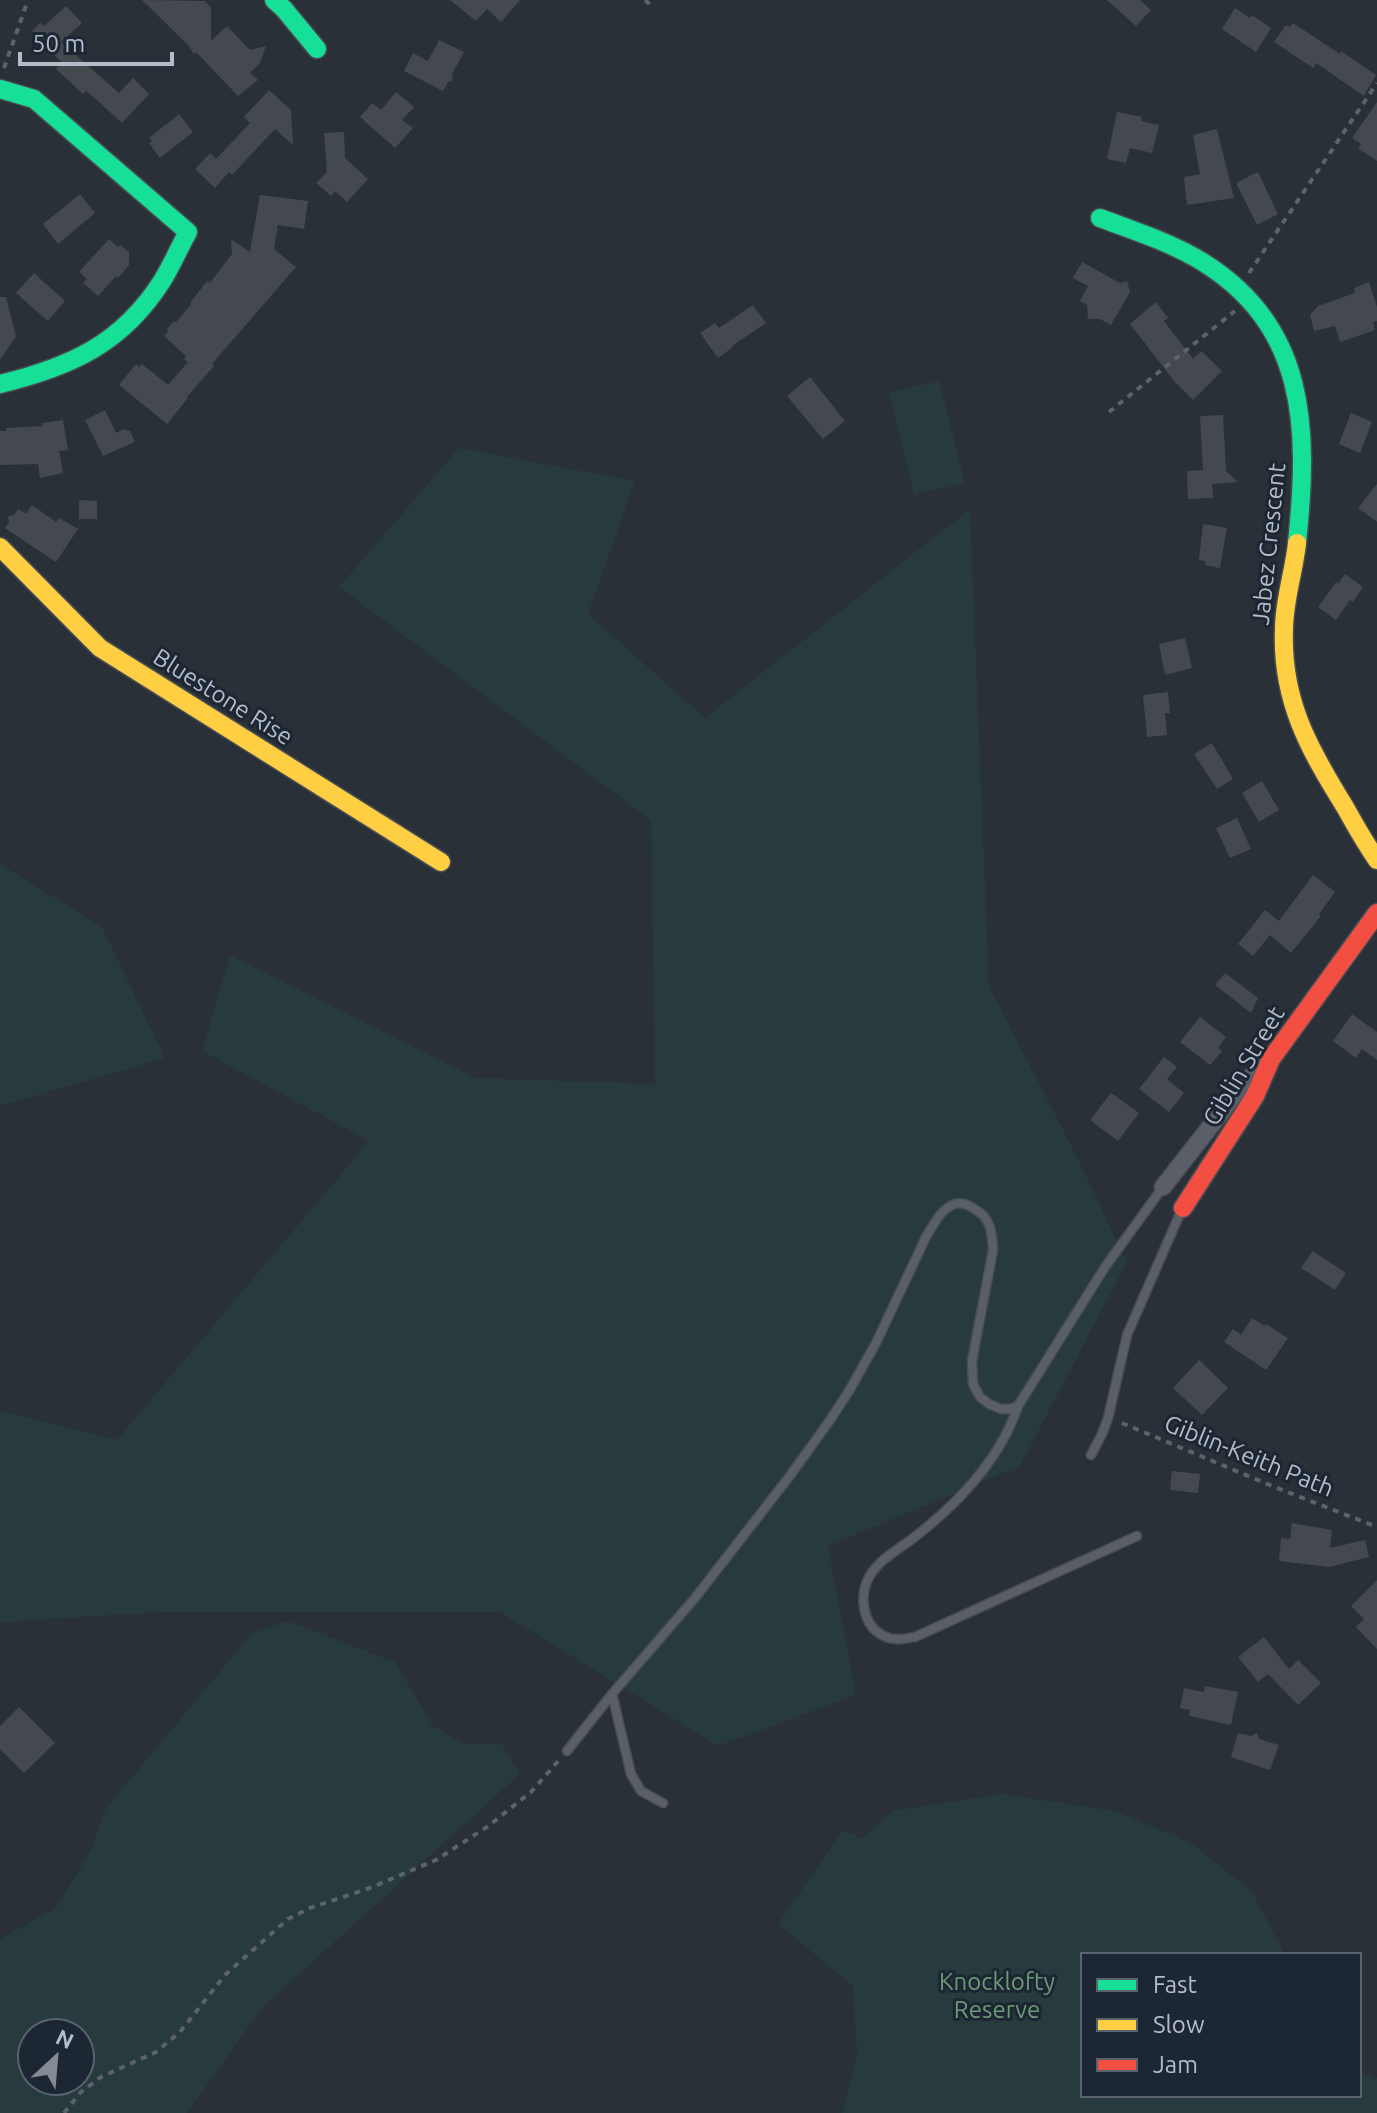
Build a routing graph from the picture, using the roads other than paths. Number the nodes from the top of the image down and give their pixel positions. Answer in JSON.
{"nodes":[{"id":1,"x":274,"y":0,"type":"edge"},
{"id":2,"x":317,"y":49,"type":"dead end"},
{"id":3,"x":0,"y":89,"type":"edge"},
{"id":4,"x":1100,"y":218,"type":"dead end"},
{"id":5,"x":0,"y":384,"type":"edge"},
{"id":6,"x":0,"y":547,"type":"edge"},
{"id":7,"x":1377,"y":860,"type":"edge"},
{"id":8,"x":441,"y":862,"type":"dead end"},
{"id":9,"x":1377,"y":913,"type":"edge"},
{"id":10,"x":1271,"y":1059,"type":"junction"},
{"id":11,"x":1163,"y":1187,"type":"joint"},
{"id":12,"x":1183,"y":1208,"type":"joint"},
{"id":13,"x":1018,"y":1406,"type":"junction"},
{"id":14,"x":1091,"y":1455,"type":"dead end"},
{"id":15,"x":1137,"y":1536,"type":"dead end"},
{"id":16,"x":612,"y":1694,"type":"junction"},
{"id":17,"x":567,"y":1751,"type":"road end"},
{"id":18,"x":663,"y":1803,"type":"dead end"}],
"edges":[{"from":1,"to":2,"type":"street"},
{"from":3,"to":5,"type":"street"},
{"from":4,"to":7,"type":"street","name":"Jabez Crescent"},
{"from":6,"to":8,"type":"street","name":"Bluestone Rise"},
{"from":9,"to":10,"type":"street","name":"Giblin Street"},
{"from":10,"to":11,"type":"street"},
{"from":10,"to":12,"type":"street","name":"Giblin Street"},
{"from":11,"to":13,"type":"lane"},
{"from":12,"to":14,"type":"lane"},
{"from":13,"to":15,"type":"lane"},
{"from":13,"to":16,"type":"lane"},
{"from":16,"to":17,"type":"lane"},
{"from":16,"to":18,"type":"lane"}]}
